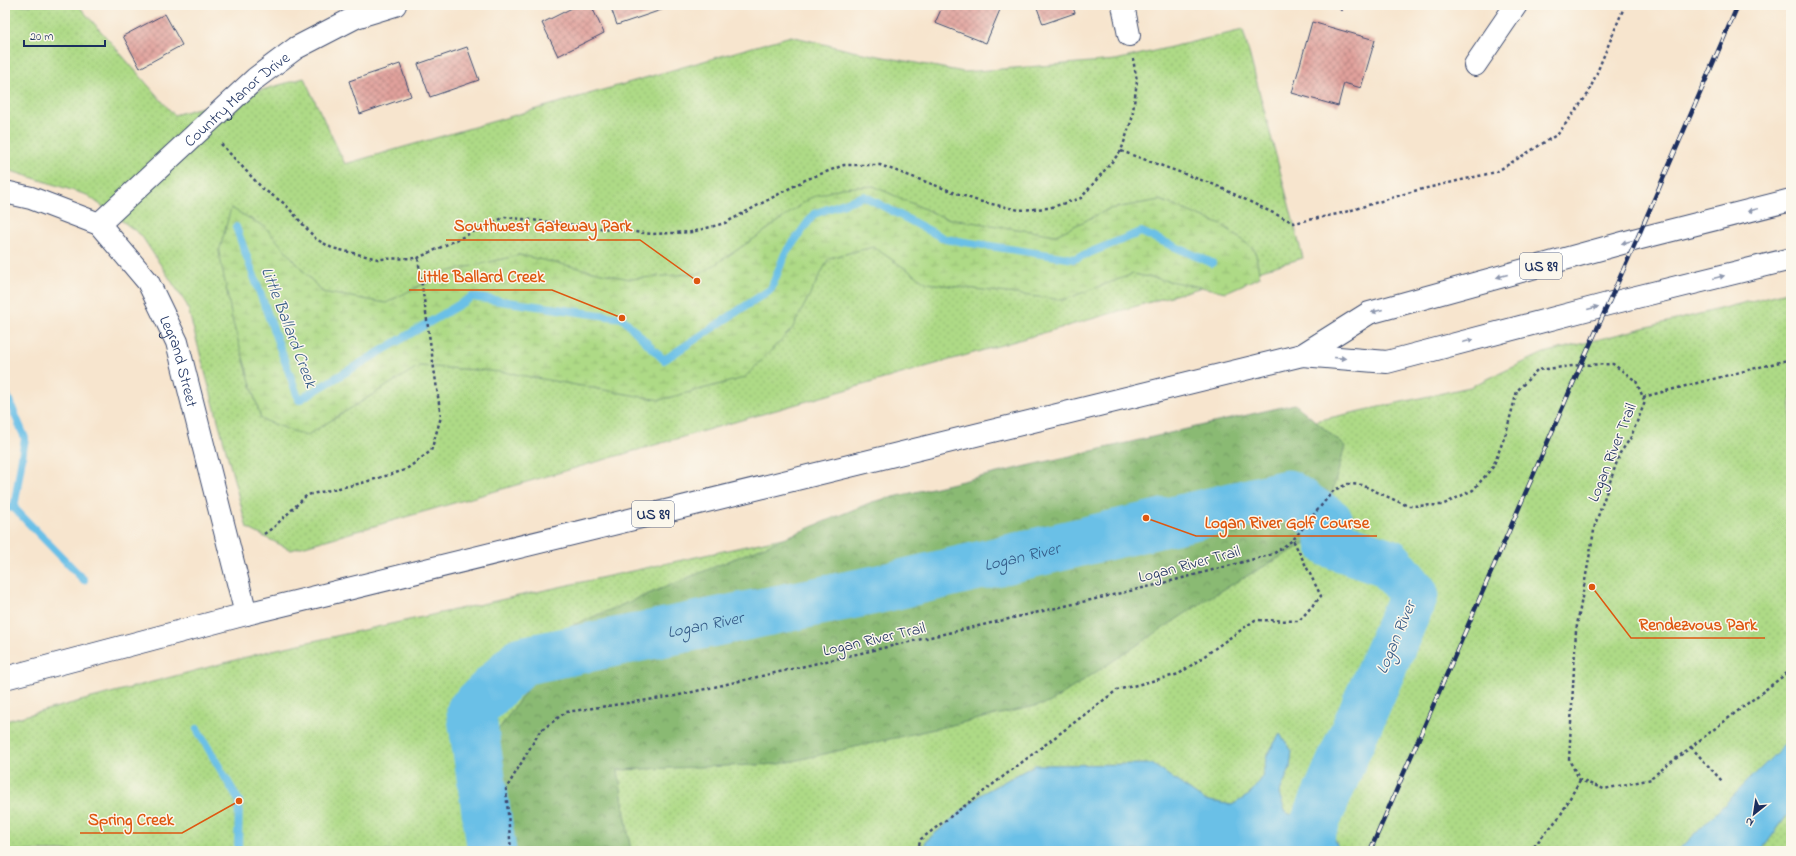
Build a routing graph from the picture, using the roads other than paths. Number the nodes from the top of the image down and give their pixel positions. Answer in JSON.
{"nodes":[{"id":1,"x":395,"y":5,"type":"edge"},
{"id":2,"x":1123,"y":5,"type":"edge"},
{"id":3,"x":1516,"y":5,"type":"edge"},
{"id":4,"x":1129,"y":35,"type":"road end"},
{"id":5,"x":1475,"y":65,"type":"dead end"},
{"id":6,"x":5,"y":192,"type":"edge"},
{"id":7,"x":1791,"y":200,"type":"edge"},
{"id":8,"x":99,"y":224,"type":"junction"},
{"id":9,"x":1791,"y":259,"type":"edge"},
{"id":10,"x":1302,"y":355,"type":"junction"},
{"id":11,"x":246,"y":614,"type":"junction"},
{"id":12,"x":5,"y":678,"type":"edge"}],
"edges":[{"from":1,"to":8,"type":"main road","name":"Country Manor Drive"},
{"from":2,"to":4,"type":"main road"},
{"from":3,"to":5,"type":"main road"},
{"from":6,"to":8,"type":"main road","name":"Legrand Street"},
{"from":7,"to":10,"type":"main road","number":"US 89","one_way":true},
{"from":8,"to":11,"type":"main road","name":"Legrand Street"},
{"from":10,"to":9,"type":"main road","number":"US 89","one_way":true},
{"from":10,"to":11,"type":"main road","number":"US 89"},
{"from":11,"to":12,"type":"main road","number":"US 89"}]}
